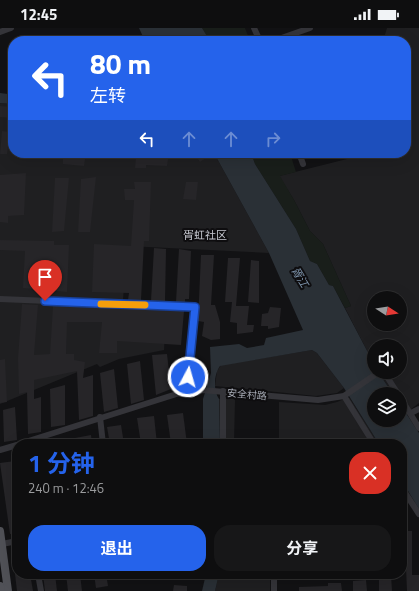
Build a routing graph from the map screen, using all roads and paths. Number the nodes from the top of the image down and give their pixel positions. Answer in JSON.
{"nodes":[{"id":1,"x":11,"y":28,"type":"edge"},
{"id":2,"x":310,"y":28,"type":"edge"},
{"id":3,"x":0,"y":32,"type":"edge"},
{"id":4,"x":287,"y":36,"type":"edge"},
{"id":5,"x":301,"y":158,"type":"edge"},
{"id":6,"x":303,"y":164,"type":"dead end"},
{"id":7,"x":0,"y":299,"type":"edge"},
{"id":8,"x":369,"y":379,"type":"edge"},
{"id":9,"x":186,"y":391,"type":"junction"},
{"id":10,"x":220,"y":391,"type":"junction"},
{"id":11,"x":345,"y":395,"type":"junction"},
{"id":12,"x":407,"y":407,"type":"edge"},
{"id":13,"x":419,"y":409,"type":"edge"},
{"id":14,"x":411,"y":413,"type":"junction"},
{"id":15,"x":100,"y":417,"type":"junction"},
{"id":16,"x":419,"y":428,"type":"edge"},
{"id":17,"x":33,"y":439,"type":"edge"},
{"id":18,"x":103,"y":439,"type":"edge"},
{"id":19,"x":223,"y":439,"type":"edge"},
{"id":20,"x":371,"y":439,"type":"edge"},
{"id":21,"x":12,"y":446,"type":"edge"},
{"id":22,"x":0,"y":450,"type":"edge"},
{"id":23,"x":407,"y":496,"type":"edge"},
{"id":24,"x":419,"y":514,"type":"edge"},
{"id":25,"x":0,"y":532,"type":"edge"},
{"id":26,"x":12,"y":541,"type":"edge"},
{"id":27,"x":2,"y":544,"type":"junction"},
{"id":28,"x":39,"y":579,"type":"edge"},
{"id":29,"x":274,"y":579,"type":"edge"},
{"id":30,"x":0,"y":586,"type":"edge"},
{"id":31,"x":1,"y":591,"type":"edge"},
{"id":32,"x":8,"y":591,"type":"edge"},
{"id":33,"x":41,"y":591,"type":"edge"},
{"id":34,"x":274,"y":591,"type":"edge"}],
"edges":[{"from":1,"to":3,"type":"street"},
{"from":2,"to":4,"type":"street"},
{"from":5,"to":6,"type":"street"},
{"from":7,"to":9,"type":"street"},
{"from":8,"to":11,"type":"street","name":"安全村路"},
{"from":9,"to":10,"type":"street","name":"安全村路"},
{"from":9,"to":15,"type":"street","name":"安全村路"},
{"from":10,"to":11,"type":"street","name":"安全村路"},
{"from":10,"to":19,"type":"street"},
{"from":11,"to":20,"type":"street"},
{"from":12,"to":14,"type":"street"},
{"from":13,"to":14,"type":"street"},
{"from":14,"to":16,"type":"street"},
{"from":15,"to":17,"type":"street","name":"安全村路"},
{"from":15,"to":18,"type":"street"},
{"from":21,"to":22,"type":"street","name":"安全村路"},
{"from":23,"to":24,"type":"street"},
{"from":25,"to":27,"type":"main road"},
{"from":26,"to":27,"type":"street"},
{"from":27,"to":32,"type":"main road"},
{"from":28,"to":33,"type":"street"},
{"from":29,"to":34,"type":"street"},
{"from":30,"to":31,"type":"main road"}]}
